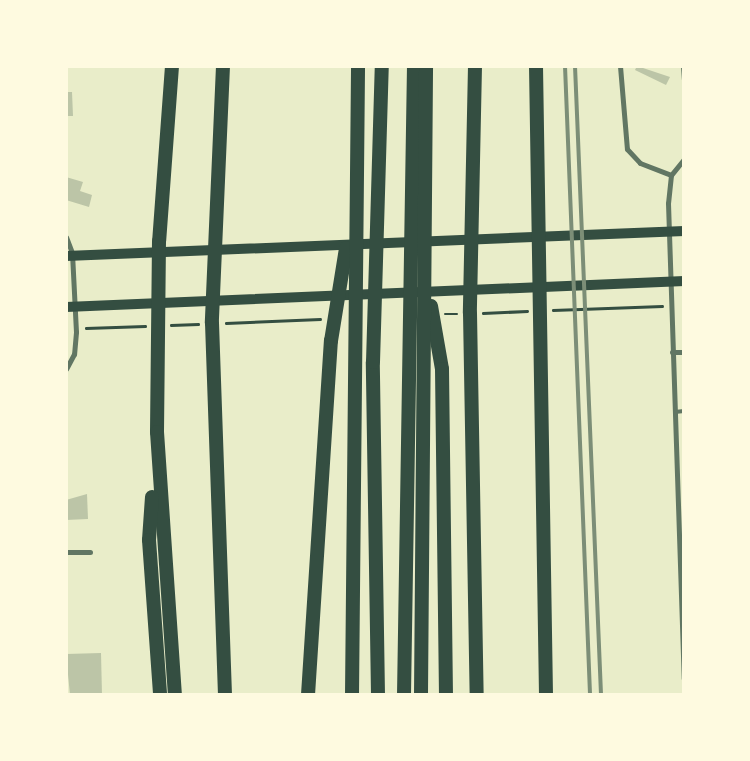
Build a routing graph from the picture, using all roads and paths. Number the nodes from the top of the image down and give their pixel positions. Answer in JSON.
{"nodes":[{"id":1,"x":172,"y":66,"type":"edge"},
{"id":2,"x":222,"y":66,"type":"edge"},
{"id":3,"x":358,"y":66,"type":"edge"},
{"id":4,"x":382,"y":66,"type":"edge"},
{"id":5,"x":414,"y":66,"type":"edge"},
{"id":6,"x":426,"y":66,"type":"edge"},
{"id":7,"x":475,"y":66,"type":"edge"},
{"id":8,"x":536,"y":66,"type":"edge"},
{"id":9,"x":620,"y":66,"type":"edge"},
{"id":10,"x":683,"y":66,"type":"edge"},
{"id":11,"x":684,"y":79,"type":"edge"},
{"id":12,"x":684,"y":159,"type":"edge"},
{"id":13,"x":670,"y":175,"type":"junction"},
{"id":14,"x":354,"y":198,"type":"junction"},
{"id":15,"x":684,"y":231,"type":"edge"},
{"id":16,"x":66,"y":237,"type":"edge"},
{"id":17,"x":474,"y":240,"type":"junction"},
{"id":18,"x":213,"y":250,"type":"junction"},
{"id":19,"x":66,"y":256,"type":"edge"},
{"id":20,"x":426,"y":273,"type":"junction"},
{"id":21,"x":684,"y":281,"type":"edge"},
{"id":22,"x":470,"y":290,"type":"junction"},
{"id":23,"x":212,"y":300,"type":"junction"},
{"id":24,"x":665,"y":306,"type":"dead end"},
{"id":25,"x":66,"y":307,"type":"edge"},
{"id":26,"x":550,"y":310,"type":"dead end"},
{"id":27,"x":531,"y":311,"type":"dead end"},
{"id":28,"x":502,"y":312,"type":"dead end"},
{"id":29,"x":195,"y":324,"type":"dead end"},
{"id":30,"x":155,"y":325,"type":"dead end"},
{"id":31,"x":165,"y":325,"type":"dead end"},
{"id":32,"x":76,"y":328,"type":"dead end"},
{"id":33,"x":672,"y":352,"type":"junction"},
{"id":34,"x":684,"y":352,"type":"edge"},
{"id":35,"x":66,"y":369,"type":"edge"},
{"id":36,"x":684,"y":411,"type":"edge"},
{"id":37,"x":675,"y":412,"type":"junction"},
{"id":38,"x":157,"y":432,"type":"junction"},
{"id":39,"x":681,"y":501,"type":"edge"},
{"id":40,"x":66,"y":552,"type":"edge"},
{"id":41,"x":90,"y":552,"type":"dead end"},
{"id":42,"x":684,"y":679,"type":"edge"},
{"id":43,"x":160,"y":695,"type":"edge"},
{"id":44,"x":175,"y":695,"type":"edge"},
{"id":45,"x":225,"y":695,"type":"edge"},
{"id":46,"x":308,"y":695,"type":"edge"},
{"id":47,"x":352,"y":695,"type":"edge"},
{"id":48,"x":378,"y":695,"type":"edge"},
{"id":49,"x":404,"y":695,"type":"edge"},
{"id":50,"x":421,"y":695,"type":"edge"},
{"id":51,"x":446,"y":695,"type":"edge"},
{"id":52,"x":477,"y":695,"type":"edge"},
{"id":53,"x":546,"y":695,"type":"edge"}],
"edges":[{"from":1,"to":38,"type":"highway"},
{"from":2,"to":18,"type":"highway"},
{"from":3,"to":14,"type":"highway"},
{"from":4,"to":48,"type":"highway"},
{"from":5,"to":49,"type":"highway"},
{"from":6,"to":20,"type":"highway"},
{"from":7,"to":17,"type":"highway"},
{"from":8,"to":53,"type":"highway"},
{"from":9,"to":13,"type":"street"},
{"from":10,"to":11,"type":"street"},
{"from":12,"to":13,"type":"street"},
{"from":13,"to":33,"type":"street"},
{"from":14,"to":46,"type":"highway"},
{"from":14,"to":47,"type":"highway"},
{"from":15,"to":17,"type":"main road"},
{"from":16,"to":35,"type":"street"},
{"from":17,"to":18,"type":"main road"},
{"from":17,"to":22,"type":"highway"},
{"from":18,"to":19,"type":"main road"},
{"from":18,"to":23,"type":"highway"},
{"from":20,"to":50,"type":"highway"},
{"from":20,"to":51,"type":"highway"},
{"from":21,"to":22,"type":"main road"},
{"from":22,"to":23,"type":"main road"},
{"from":22,"to":52,"type":"highway"},
{"from":23,"to":25,"type":"main road"},
{"from":23,"to":45,"type":"highway"},
{"from":24,"to":26,"type":"path"},
{"from":27,"to":28,"type":"path"},
{"from":29,"to":31,"type":"path"},
{"from":30,"to":32,"type":"path"},
{"from":33,"to":34,"type":"street"},
{"from":33,"to":37,"type":"street"},
{"from":36,"to":37,"type":"lane"},
{"from":37,"to":39,"type":"street"},
{"from":38,"to":43,"type":"highway"},
{"from":38,"to":44,"type":"highway"},
{"from":39,"to":42,"type":"street"},
{"from":40,"to":41,"type":"street"}]}
